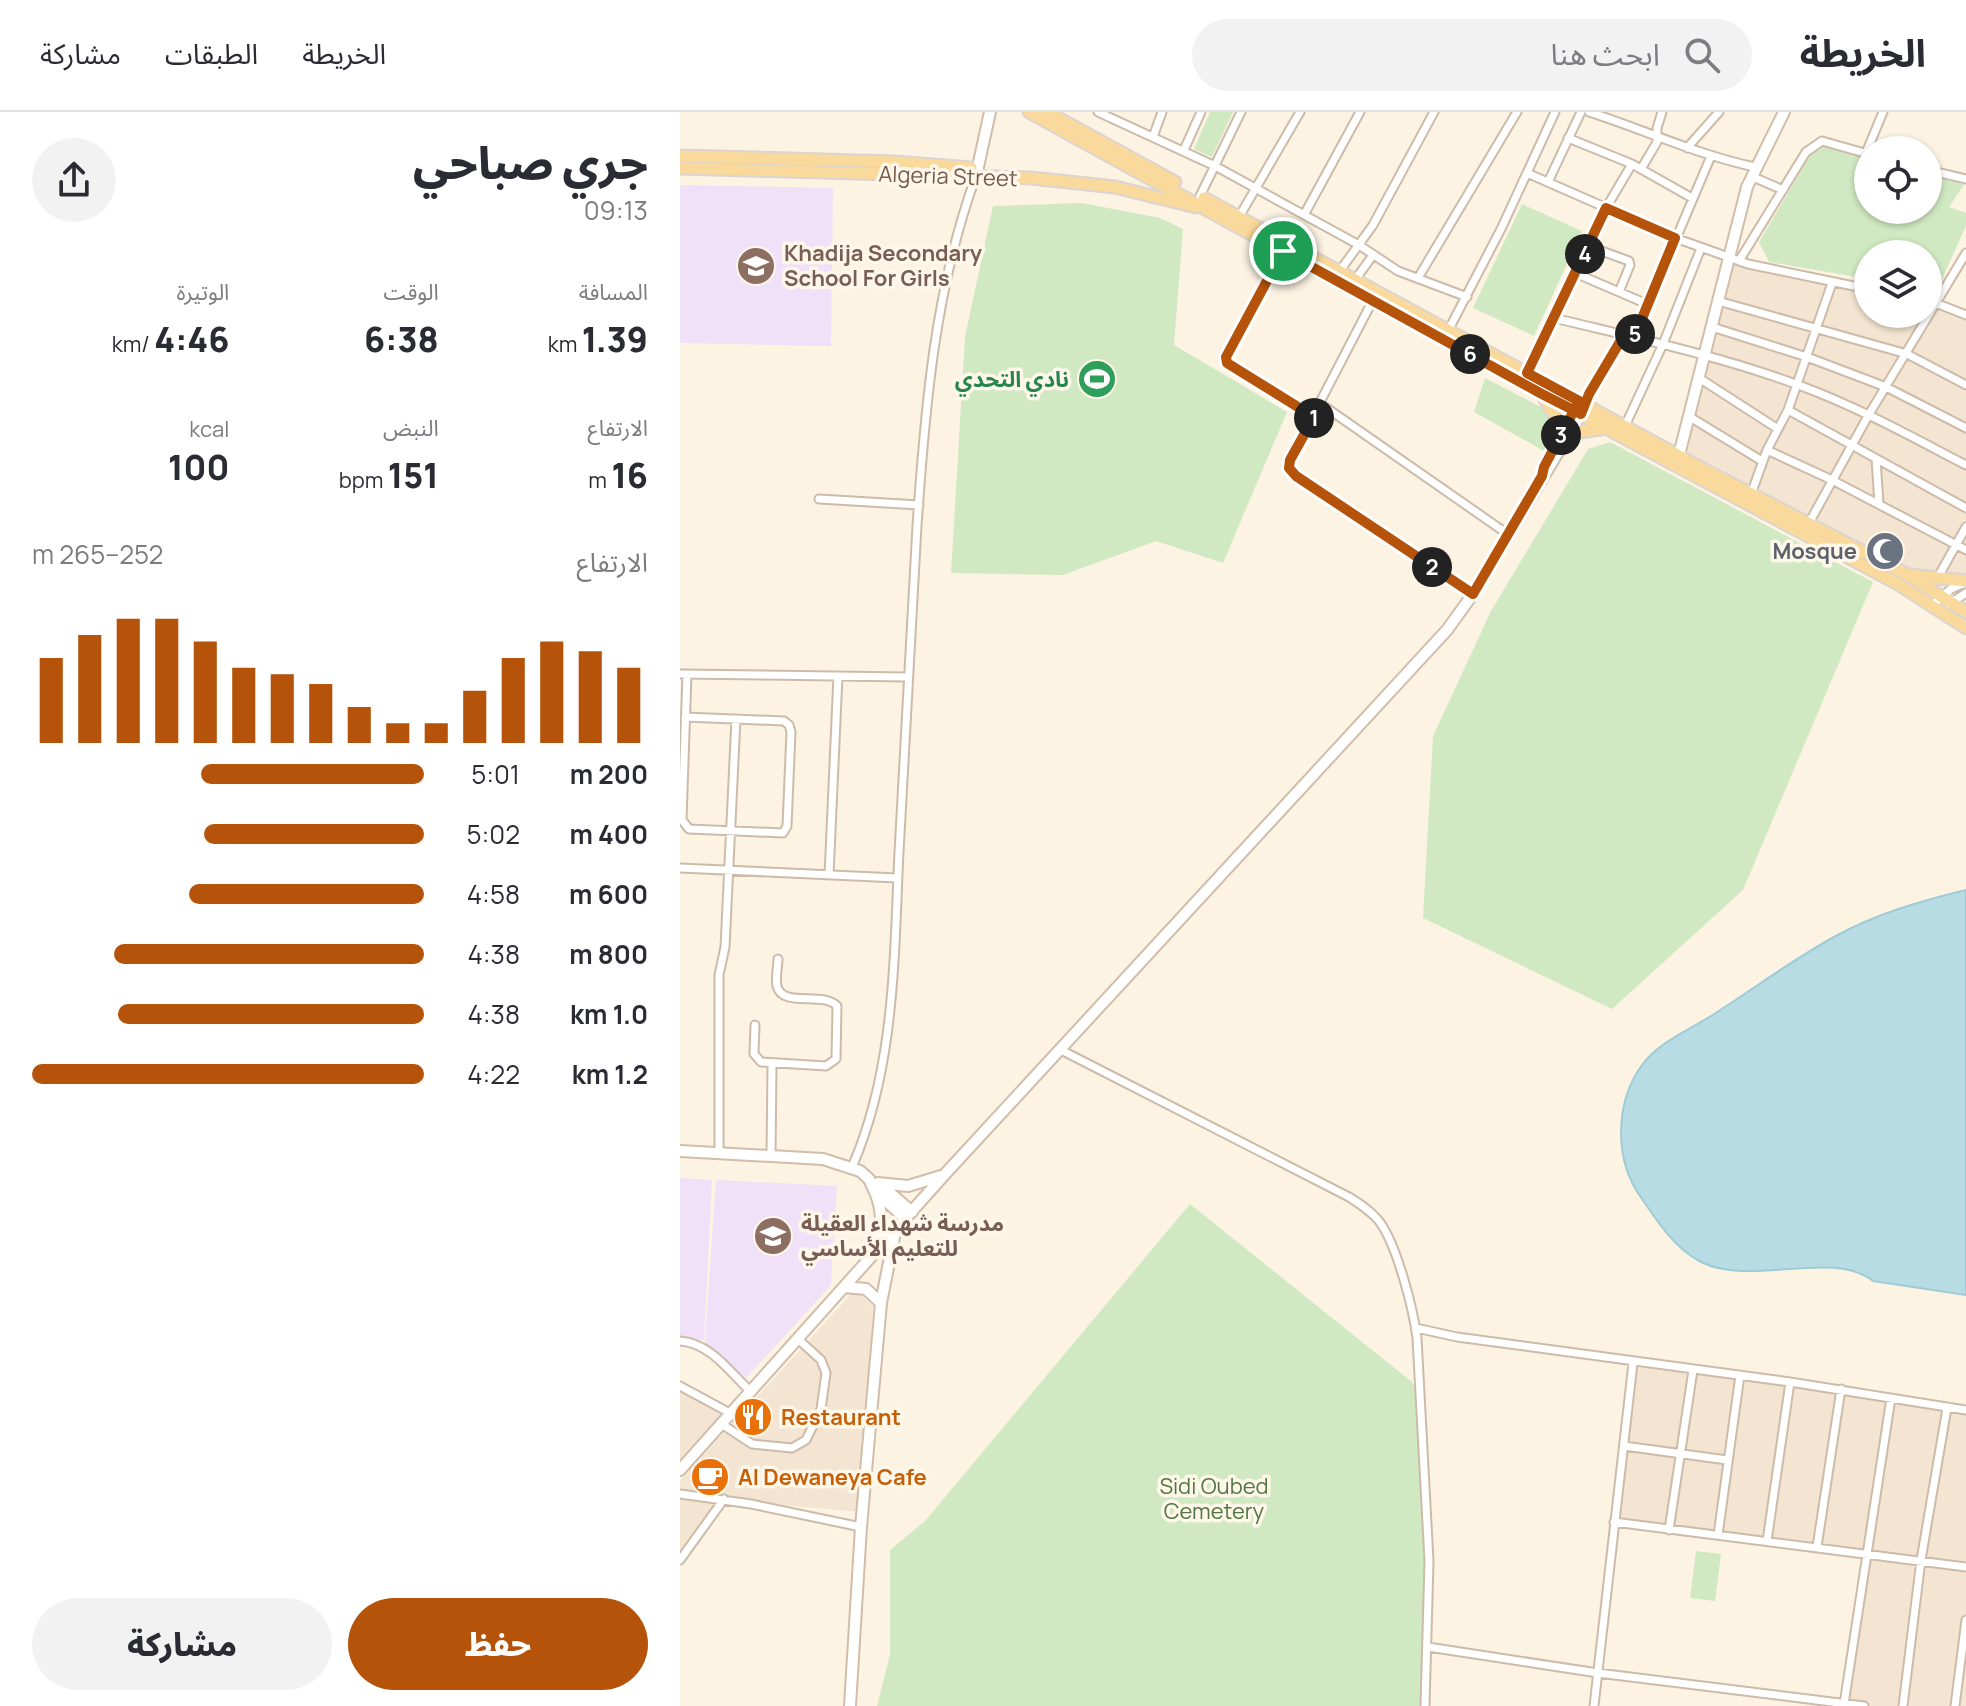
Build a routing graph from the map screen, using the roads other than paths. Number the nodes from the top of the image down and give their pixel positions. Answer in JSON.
{"nodes":[{"id":1,"x":983,"y":112,"type":"edge"},
{"id":2,"x":990,"y":112,"type":"edge"},
{"id":3,"x":1029,"y":112,"type":"edge"},
{"id":4,"x":1047,"y":112,"type":"edge"},
{"id":5,"x":1074,"y":112,"type":"edge"},
{"id":6,"x":1098,"y":112,"type":"edge"},
{"id":7,"x":1162,"y":112,"type":"edge"},
{"id":8,"x":1201,"y":112,"type":"edge"},
{"id":9,"x":1241,"y":112,"type":"edge"},
{"id":10,"x":1300,"y":112,"type":"edge"},
{"id":11,"x":1360,"y":112,"type":"edge"},
{"id":12,"x":1434,"y":112,"type":"edge"},
{"id":13,"x":1555,"y":112,"type":"edge"},
{"id":14,"x":1581,"y":112,"type":"edge"},
{"id":15,"x":1589,"y":112,"type":"edge"},
{"id":16,"x":1662,"y":112,"type":"edge"},
{"id":17,"x":1719,"y":112,"type":"edge"},
{"id":18,"x":1784,"y":112,"type":"edge"},
{"id":19,"x":1883,"y":112,"type":"edge"},
{"id":20,"x":1514,"y":113,"type":"edge"},
{"id":21,"x":1069,"y":124,"type":"junction"},
{"id":22,"x":1657,"y":135,"type":"junction"},
{"id":23,"x":1874,"y":136,"type":"edge"},
{"id":24,"x":1153,"y":137,"type":"junction"},
{"id":25,"x":1568,"y":138,"type":"junction"},
{"id":26,"x":1687,"y":148,"type":"junction"},
{"id":27,"x":1184,"y":150,"type":"junction"},
{"id":28,"x":1854,"y":150,"type":"edge"},
{"id":29,"x":680,"y":156,"type":"edge"},
{"id":30,"x":1711,"y":156,"type":"junction"},
{"id":31,"x":1632,"y":164,"type":"junction"},
{"id":32,"x":1215,"y":166,"type":"junction"},
{"id":33,"x":680,"y":168,"type":"edge"},
{"id":34,"x":1641,"y":169,"type":"junction"},
{"id":35,"x":1753,"y":171,"type":"junction"},
{"id":36,"x":1527,"y":173,"type":"junction"},
{"id":37,"x":1942,"y":173,"type":"edge"},
{"id":38,"x":974,"y":175,"type":"junction"},
{"id":39,"x":1966,"y":179,"type":"edge"},
{"id":40,"x":1548,"y":182,"type":"junction"},
{"id":41,"x":1256,"y":188,"type":"junction"},
{"id":42,"x":1783,"y":190,"type":"junction"},
{"id":43,"x":1184,"y":195,"type":"junction"},
{"id":44,"x":1692,"y":198,"type":"junction"},
{"id":45,"x":1207,"y":203,"type":"junction"},
{"id":46,"x":1606,"y":208,"type":"junction"},
{"id":47,"x":1304,"y":215,"type":"junction"},
{"id":48,"x":1239,"y":217,"type":"junction"},
{"id":49,"x":1675,"y":238,"type":"junction"},
{"id":50,"x":1359,"y":245,"type":"junction"},
{"id":51,"x":1588,"y":246,"type":"junction"},
{"id":52,"x":1701,"y":248,"type":"junction"},
{"id":53,"x":1283,"y":251,"type":"junction"},
{"id":54,"x":1966,"y":253,"type":"edge"},
{"id":55,"x":1373,"y":255,"type":"junction"},
{"id":56,"x":1734,"y":259,"type":"junction"},
{"id":57,"x":1339,"y":272,"type":"junction"},
{"id":58,"x":1575,"y":273,"type":"junction"},
{"id":59,"x":1418,"y":278,"type":"junction"},
{"id":60,"x":1355,"y":280,"type":"junction"},
{"id":61,"x":1832,"y":283,"type":"junction"},
{"id":62,"x":1854,"y":287,"type":"edge"},
{"id":63,"x":1942,"y":287,"type":"edge"},
{"id":64,"x":1619,"y":292,"type":"junction"},
{"id":65,"x":1467,"y":297,"type":"junction"},
{"id":66,"x":1373,"y":300,"type":"junction"},
{"id":67,"x":1718,"y":301,"type":"junction"},
{"id":68,"x":1647,"y":304,"type":"junction"},
{"id":69,"x":1942,"y":305,"type":"edge"},
{"id":70,"x":1966,"y":315,"type":"edge"},
{"id":71,"x":1554,"y":318,"type":"junction"},
{"id":72,"x":1712,"y":327,"type":"junction"},
{"id":73,"x":1817,"y":327,"type":"junction"},
{"id":74,"x":1919,"y":328,"type":"edge"},
{"id":75,"x":1448,"y":331,"type":"junction"},
{"id":76,"x":1624,"y":335,"type":"junction"},
{"id":77,"x":1634,"y":338,"type":"junction"},
{"id":78,"x":1663,"y":344,"type":"junction"},
{"id":79,"x":1907,"y":354,"type":"junction"},
{"id":80,"x":1705,"y":357,"type":"junction"},
{"id":81,"x":1807,"y":357,"type":"junction"},
{"id":82,"x":1527,"y":373,"type":"junction"},
{"id":83,"x":1699,"y":378,"type":"junction"},
{"id":84,"x":1797,"y":384,"type":"junction"},
{"id":85,"x":1966,"y":385,"type":"edge"},
{"id":86,"x":1886,"y":387,"type":"junction"},
{"id":87,"x":1540,"y":393,"type":"junction"},
{"id":88,"x":1321,"y":404,"type":"junction"},
{"id":89,"x":1582,"y":405,"type":"junction"},
{"id":90,"x":1788,"y":410,"type":"junction"},
{"id":91,"x":1868,"y":416,"type":"junction"},
{"id":92,"x":1314,"y":417,"type":"junction"},
{"id":93,"x":1690,"y":417,"type":"junction"},
{"id":94,"x":1625,"y":426,"type":"junction"},
{"id":95,"x":1609,"y":428,"type":"junction"},
{"id":96,"x":1966,"y":428,"type":"edge"},
{"id":97,"x":1778,"y":429,"type":"junction"},
{"id":98,"x":1562,"y":442,"type":"junction"},
{"id":99,"x":1852,"y":446,"type":"junction"},
{"id":100,"x":1767,"y":450,"type":"junction"},
{"id":101,"x":1679,"y":455,"type":"junction"},
{"id":102,"x":1876,"y":459,"type":"junction"},
{"id":103,"x":1762,"y":461,"type":"junction"},
{"id":104,"x":1966,"y":465,"type":"edge"},
{"id":105,"x":1832,"y":480,"type":"junction"},
{"id":106,"x":1751,"y":494,"type":"junction"},
{"id":107,"x":819,"y":499,"type":"dead end"},
{"id":108,"x":1879,"y":504,"type":"junction"},
{"id":109,"x":919,"y":505,"type":"junction"},
{"id":110,"x":1966,"y":508,"type":"edge"},
{"id":111,"x":1809,"y":523,"type":"junction"},
{"id":112,"x":1966,"y":527,"type":"edge"},
{"id":113,"x":1509,"y":535,"type":"junction"},
{"id":114,"x":1956,"y":544,"type":"junction"},
{"id":115,"x":1966,"y":550,"type":"edge"},
{"id":116,"x":1906,"y":574,"type":"junction"},
{"id":117,"x":1938,"y":577,"type":"junction"},
{"id":118,"x":1966,"y":582,"type":"edge"},
{"id":119,"x":1966,"y":593,"type":"edge"},
{"id":120,"x":1473,"y":594,"type":"junction"},
{"id":121,"x":1941,"y":604,"type":"junction"},
{"id":122,"x":1966,"y":612,"type":"edge"},
{"id":123,"x":1966,"y":628,"type":"edge"},
{"id":124,"x":684,"y":674,"type":"edge"},
{"id":125,"x":838,"y":676,"type":"junction"},
{"id":126,"x":907,"y":677,"type":"junction"},
{"id":127,"x":685,"y":717,"type":"junction"},
{"id":128,"x":736,"y":719,"type":"junction"},
{"id":129,"x":731,"y":831,"type":"junction"},
{"id":130,"x":680,"y":868,"type":"edge"},
{"id":131,"x":729,"y":871,"type":"junction"},
{"id":132,"x":829,"y":875,"type":"junction"},
{"id":133,"x":897,"y":878,"type":"junction"},
{"id":134,"x":778,"y":959,"type":"dead end"},
{"id":135,"x":755,"y":1025,"type":"dead end"},
{"id":136,"x":1061,"y":1050,"type":"junction"},
{"id":137,"x":772,"y":1063,"type":"junction"},
{"id":138,"x":680,"y":1151,"type":"edge"},
{"id":139,"x":719,"y":1153,"type":"junction"},
{"id":140,"x":771,"y":1156,"type":"junction"},
{"id":141,"x":852,"y":1167,"type":"junction"},
{"id":142,"x":946,"y":1173,"type":"junction"},
{"id":143,"x":874,"y":1184,"type":"junction"},
{"id":144,"x":909,"y":1215,"type":"junction"},
{"id":145,"x":896,"y":1230,"type":"junction"},
{"id":146,"x":871,"y":1257,"type":"junction"},
{"id":147,"x":844,"y":1287,"type":"junction"},
{"id":148,"x":881,"y":1303,"type":"junction"},
{"id":149,"x":1416,"y":1328,"type":"junction"},
{"id":150,"x":798,"y":1339,"type":"junction"},
{"id":151,"x":680,"y":1341,"type":"edge"},
{"id":152,"x":1633,"y":1363,"type":"junction"},
{"id":153,"x":1693,"y":1370,"type":"junction"},
{"id":154,"x":1740,"y":1375,"type":"junction"},
{"id":155,"x":1790,"y":1382,"type":"junction"},
{"id":156,"x":680,"y":1386,"type":"edge"},
{"id":157,"x":1841,"y":1389,"type":"junction"},
{"id":158,"x":750,"y":1391,"type":"junction"},
{"id":159,"x":1891,"y":1398,"type":"junction"},
{"id":160,"x":1947,"y":1408,"type":"junction"},
{"id":161,"x":1966,"y":1410,"type":"edge"},
{"id":162,"x":730,"y":1413,"type":"junction"},
{"id":163,"x":720,"y":1423,"type":"junction"},
{"id":164,"x":1624,"y":1446,"type":"junction"},
{"id":165,"x":1679,"y":1453,"type":"junction"},
{"id":166,"x":685,"y":1457,"type":"edge"},
{"id":167,"x":1727,"y":1460,"type":"junction"},
{"id":168,"x":680,"y":1470,"type":"edge"},
{"id":169,"x":680,"y":1494,"type":"edge"},
{"id":170,"x":724,"y":1499,"type":"junction"},
{"id":171,"x":1614,"y":1522,"type":"junction"},
{"id":172,"x":861,"y":1527,"type":"junction"},
{"id":173,"x":1669,"y":1530,"type":"junction"},
{"id":174,"x":1718,"y":1535,"type":"junction"},
{"id":175,"x":1767,"y":1541,"type":"junction"},
{"id":176,"x":1817,"y":1547,"type":"junction"},
{"id":177,"x":1867,"y":1552,"type":"junction"},
{"id":178,"x":680,"y":1560,"type":"edge"},
{"id":179,"x":1921,"y":1560,"type":"junction"},
{"id":180,"x":1966,"y":1567,"type":"edge"},
{"id":181,"x":1966,"y":1620,"type":"edge"},
{"id":182,"x":1428,"y":1647,"type":"junction"},
{"id":183,"x":1598,"y":1673,"type":"junction"},
{"id":184,"x":1795,"y":1701,"type":"edge"},
{"id":185,"x":1844,"y":1704,"type":"edge"},
{"id":186,"x":850,"y":1706,"type":"edge"},
{"id":187,"x":1425,"y":1706,"type":"edge"},
{"id":188,"x":1594,"y":1706,"type":"edge"},
{"id":189,"x":1864,"y":1706,"type":"edge"},
{"id":190,"x":1903,"y":1706,"type":"edge"},
{"id":191,"x":1955,"y":1706,"type":"edge"}],
"edges":[{"from":1,"to":38,"type":"main road"},
{"from":2,"to":38,"type":"main road"},
{"from":3,"to":43,"type":"main road"},
{"from":4,"to":21,"type":"main road"},
{"from":5,"to":21,"type":"street"},
{"from":6,"to":24,"type":"street"},
{"from":7,"to":24,"type":"street"},
{"from":8,"to":27,"type":"street"},
{"from":9,"to":32,"type":"street"},
{"from":10,"to":41,"type":"street"},
{"from":11,"to":47,"type":"street"},
{"from":12,"to":50,"type":"street"},
{"from":13,"to":36,"type":"street"},
{"from":14,"to":25,"type":"street"},
{"from":15,"to":22,"type":"street"},
{"from":16,"to":22,"type":"street"},
{"from":17,"to":26,"type":"street"},
{"from":18,"to":35,"type":"main road"},
{"from":19,"to":23,"type":"street"},
{"from":20,"to":59,"type":"street"},
{"from":21,"to":45,"type":"main road"},
{"from":22,"to":26,"type":"street"},
{"from":22,"to":34,"type":"street"},
{"from":24,"to":27,"type":"street"},
{"from":25,"to":31,"type":"street"},
{"from":25,"to":40,"type":"street"},
{"from":26,"to":30,"type":"street"},
{"from":27,"to":32,"type":"street"},
{"from":28,"to":42,"type":"street"},
{"from":29,"to":38,"type":"main road","name":"Algeria Street"},
{"from":30,"to":35,"type":"street"},
{"from":30,"to":44,"type":"street"},
{"from":31,"to":34,"type":"street"},
{"from":31,"to":46,"type":"street"},
{"from":32,"to":41,"type":"street"},
{"from":32,"to":45,"type":"street"},
{"from":33,"to":38,"type":"main road","name":"Algeria Street"},
{"from":34,"to":44,"type":"street"},
{"from":35,"to":42,"type":"street"},
{"from":35,"to":56,"type":"main road"},
{"from":36,"to":40,"type":"street"},
{"from":36,"to":65,"type":"street"},
{"from":37,"to":39,"type":"street"},
{"from":38,"to":43,"type":"main road","name":"Algeria Street"},
{"from":38,"to":45,"type":"main road","name":"Algeria Street"},
{"from":38,"to":109,"type":"street"},
{"from":40,"to":46,"type":"street"},
{"from":41,"to":47,"type":"street"},
{"from":41,"to":48,"type":"street"},
{"from":42,"to":56,"type":"street"},
{"from":43,"to":45,"type":"main road"},
{"from":44,"to":49,"type":"street"},
{"from":45,"to":48,"type":"main road"},
{"from":45,"to":53,"type":"main road"},
{"from":46,"to":49,"type":"street"},
{"from":46,"to":51,"type":"street"},
{"from":47,"to":50,"type":"street"},
{"from":48,"to":57,"type":"main road"},
{"from":49,"to":52,"type":"street"},
{"from":49,"to":68,"type":"street"},
{"from":50,"to":55,"type":"street"},
{"from":50,"to":57,"type":"street"},
{"from":51,"to":58,"type":"street"},
{"from":51,"to":64,"type":"street"},
{"from":52,"to":56,"type":"street"},
{"from":52,"to":78,"type":"street"},
{"from":53,"to":66,"type":"main road"},
{"from":53,"to":92,"type":"street"},
{"from":54,"to":63,"type":"street"},
{"from":55,"to":59,"type":"street"},
{"from":55,"to":60,"type":"street"},
{"from":56,"to":61,"type":"street"},
{"from":56,"to":67,"type":"main road"},
{"from":57,"to":60,"type":"main road"},
{"from":58,"to":64,"type":"street"},
{"from":58,"to":71,"type":"street"},
{"from":59,"to":65,"type":"street"},
{"from":60,"to":75,"type":"main road"},
{"from":61,"to":62,"type":"street"},
{"from":61,"to":73,"type":"street"},
{"from":64,"to":68,"type":"street"},
{"from":65,"to":75,"type":"street"},
{"from":66,"to":87,"type":"main road"},
{"from":66,"to":88,"type":"street"},
{"from":67,"to":72,"type":"main road"},
{"from":67,"to":73,"type":"street"},
{"from":68,"to":77,"type":"street"},
{"from":69,"to":70,"type":"street"},
{"from":71,"to":76,"type":"street"},
{"from":71,"to":82,"type":"street"},
{"from":72,"to":80,"type":"main road"},
{"from":72,"to":81,"type":"street"},
{"from":73,"to":79,"type":"street"},
{"from":73,"to":81,"type":"street"},
{"from":74,"to":79,"type":"street"},
{"from":75,"to":82,"type":"main road"},
{"from":76,"to":77,"type":"street"},
{"from":76,"to":89,"type":"street"},
{"from":77,"to":78,"type":"street"},
{"from":78,"to":80,"type":"street"},
{"from":78,"to":94,"type":"street"},
{"from":79,"to":85,"type":"street"},
{"from":79,"to":86,"type":"street"},
{"from":80,"to":83,"type":"main road"},
{"from":80,"to":84,"type":"street"},
{"from":81,"to":84,"type":"street"},
{"from":81,"to":86,"type":"street"},
{"from":82,"to":89,"type":"main road"},
{"from":83,"to":93,"type":"main road"},
{"from":83,"to":97,"type":"street"},
{"from":84,"to":90,"type":"street"},
{"from":84,"to":91,"type":"street"},
{"from":86,"to":91,"type":"street"},
{"from":86,"to":96,"type":"street"},
{"from":87,"to":89,"type":"main road"},
{"from":87,"to":98,"type":"main road"},
{"from":88,"to":92,"type":"street"},
{"from":88,"to":113,"type":"street"},
{"from":89,"to":94,"type":"main road"},
{"from":89,"to":95,"type":"main road"},
{"from":89,"to":98,"type":"main road"},
{"from":90,"to":97,"type":"street"},
{"from":90,"to":99,"type":"street"},
{"from":91,"to":99,"type":"street"},
{"from":91,"to":104,"type":"street"},
{"from":92,"to":120,"type":"street"},
{"from":93,"to":101,"type":"main road"},
{"from":93,"to":103,"type":"street"},
{"from":94,"to":101,"type":"main road"},
{"from":95,"to":98,"type":"main road"},
{"from":95,"to":121,"type":"main road"},
{"from":97,"to":100,"type":"street"},
{"from":98,"to":113,"type":"main road"},
{"from":99,"to":102,"type":"street"},
{"from":99,"to":105,"type":"street"},
{"from":100,"to":103,"type":"street"},
{"from":100,"to":105,"type":"street"},
{"from":101,"to":106,"type":"main road"},
{"from":102,"to":108,"type":"street"},
{"from":102,"to":110,"type":"street"},
{"from":103,"to":106,"type":"street"},
{"from":105,"to":108,"type":"street"},
{"from":105,"to":111,"type":"street"},
{"from":106,"to":111,"type":"main road"},
{"from":107,"to":109,"type":"street"},
{"from":108,"to":114,"type":"street"},
{"from":109,"to":126,"type":"street"},
{"from":111,"to":116,"type":"main road"},
{"from":112,"to":114,"type":"street"},
{"from":113,"to":120,"type":"main road"},
{"from":114,"to":115,"type":"street"},
{"from":114,"to":117,"type":"street"},
{"from":116,"to":117,"type":"main road"},
{"from":116,"to":121,"type":"main road"},
{"from":117,"to":118,"type":"main road"},
{"from":118,"to":121,"type":"street"},
{"from":119,"to":121,"type":"street"},
{"from":120,"to":136,"type":"main road"},
{"from":121,"to":122,"type":"main road"},
{"from":121,"to":123,"type":"main road"},
{"from":124,"to":125,"type":"street"},
{"from":124,"to":127,"type":"street"},
{"from":125,"to":126,"type":"street"},
{"from":125,"to":132,"type":"street"},
{"from":126,"to":133,"type":"street"},
{"from":127,"to":128,"type":"street"},
{"from":127,"to":129,"type":"street"},
{"from":128,"to":129,"type":"street"},
{"from":128,"to":129,"type":"street"},
{"from":129,"to":131,"type":"street"},
{"from":130,"to":131,"type":"street"},
{"from":131,"to":132,"type":"street"},
{"from":131,"to":139,"type":"street"},
{"from":132,"to":133,"type":"street"},
{"from":133,"to":141,"type":"street"},
{"from":134,"to":137,"type":"street"},
{"from":135,"to":137,"type":"street"},
{"from":136,"to":142,"type":"main road"},
{"from":136,"to":149,"type":"street"},
{"from":137,"to":140,"type":"street"},
{"from":138,"to":139,"type":"main road"},
{"from":139,"to":140,"type":"main road"},
{"from":140,"to":141,"type":"main road"},
{"from":141,"to":143,"type":"main road"},
{"from":142,"to":143,"type":"main road"},
{"from":142,"to":144,"type":"main road"},
{"from":143,"to":144,"type":"main road"},
{"from":143,"to":146,"type":"main road"},
{"from":144,"to":145,"type":"main road"},
{"from":145,"to":146,"type":"main road"},
{"from":145,"to":148,"type":"main road"},
{"from":146,"to":147,"type":"main road"},
{"from":147,"to":148,"type":"main road"},
{"from":147,"to":150,"type":"main road"},
{"from":148,"to":172,"type":"main road"},
{"from":149,"to":152,"type":"street"},
{"from":149,"to":182,"type":"street"},
{"from":150,"to":158,"type":"main road"},
{"from":150,"to":163,"type":"street"},
{"from":151,"to":158,"type":"street"},
{"from":152,"to":153,"type":"street"},
{"from":152,"to":164,"type":"street"},
{"from":153,"to":154,"type":"street"},
{"from":153,"to":165,"type":"street"},
{"from":154,"to":155,"type":"street"},
{"from":154,"to":167,"type":"street"},
{"from":155,"to":157,"type":"street"},
{"from":155,"to":175,"type":"street"},
{"from":156,"to":162,"type":"street"},
{"from":157,"to":159,"type":"street"},
{"from":157,"to":176,"type":"street"},
{"from":158,"to":162,"type":"main road"},
{"from":159,"to":160,"type":"street"},
{"from":159,"to":177,"type":"street"},
{"from":160,"to":161,"type":"street"},
{"from":160,"to":179,"type":"street"},
{"from":162,"to":163,"type":"main road"},
{"from":163,"to":166,"type":"main road"},
{"from":164,"to":165,"type":"street"},
{"from":164,"to":171,"type":"street"},
{"from":165,"to":167,"type":"street"},
{"from":165,"to":173,"type":"street"},
{"from":166,"to":168,"type":"main road"},
{"from":167,"to":174,"type":"street"},
{"from":169,"to":170,"type":"street"},
{"from":170,"to":172,"type":"street"},
{"from":170,"to":178,"type":"street"},
{"from":171,"to":173,"type":"street"},
{"from":171,"to":183,"type":"street"},
{"from":172,"to":186,"type":"main road"},
{"from":173,"to":174,"type":"street"},
{"from":174,"to":175,"type":"street"},
{"from":175,"to":176,"type":"street"},
{"from":176,"to":177,"type":"street"},
{"from":177,"to":179,"type":"street"},
{"from":177,"to":185,"type":"street"},
{"from":179,"to":180,"type":"street"},
{"from":179,"to":190,"type":"street"},
{"from":181,"to":191,"type":"street"},
{"from":182,"to":183,"type":"street"},
{"from":182,"to":187,"type":"street"},
{"from":183,"to":184,"type":"street"},
{"from":183,"to":188,"type":"street"},
{"from":184,"to":185,"type":"street"},
{"from":185,"to":189,"type":"street"}]}
